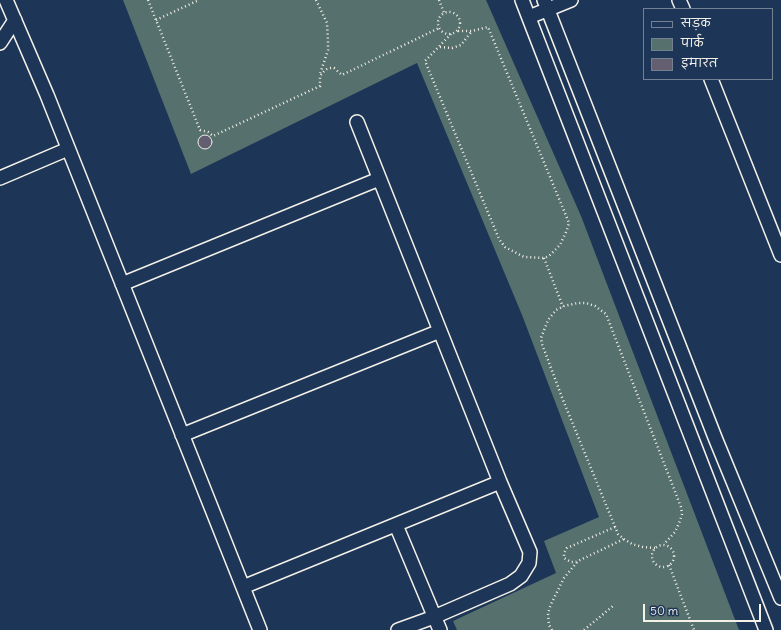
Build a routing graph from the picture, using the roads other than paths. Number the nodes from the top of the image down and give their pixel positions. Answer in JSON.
{"nodes":[{"id":1,"x":6,"y":0,"type":"edge"},
{"id":2,"x":522,"y":0,"type":"edge"},
{"id":3,"x":572,"y":0,"type":"edge"},
{"id":4,"x":546,"y":5,"type":"edge"},
{"id":5,"x":528,"y":17,"type":"junction"},
{"id":6,"x":15,"y":20,"type":"junction"},
{"id":7,"x":0,"y":43,"type":"edge"},
{"id":8,"x":711,"y":80,"type":"edge"},
{"id":9,"x":357,"y":122,"type":"dead end"},
{"id":10,"x":68,"y":150,"type":"junction"},
{"id":11,"x":0,"y":178,"type":"edge"},
{"id":12,"x":379,"y":179,"type":"junction"},
{"id":13,"x":781,"y":255,"type":"edge"},
{"id":14,"x":122,"y":284,"type":"junction"},
{"id":15,"x":440,"y":331,"type":"junction"},
{"id":16,"x":182,"y":435,"type":"junction"},
{"id":17,"x":500,"y":482,"type":"junction"},
{"id":18,"x":396,"y":525,"type":"junction"},
{"id":19,"x":243,"y":588,"type":"junction"},
{"id":20,"x":781,"y":598,"type":"edge"},
{"id":21,"x":434,"y":617,"type":"junction"},
{"id":22,"x":260,"y":630,"type":"edge"},
{"id":23,"x":398,"y":630,"type":"edge"},
{"id":24,"x":440,"y":630,"type":"edge"},
{"id":25,"x":766,"y":630,"type":"edge"}],
"edges":[{"from":1,"to":6,"type":"street"},
{"from":2,"to":5,"type":"street"},
{"from":3,"to":4,"type":"street"},
{"from":4,"to":5,"type":"street"},
{"from":4,"to":20,"type":"street"},
{"from":5,"to":25,"type":"street"},
{"from":6,"to":7,"type":"street"},
{"from":6,"to":10,"type":"street"},
{"from":8,"to":13,"type":"street"},
{"from":9,"to":12,"type":"street"},
{"from":10,"to":11,"type":"street"},
{"from":10,"to":14,"type":"street"},
{"from":12,"to":14,"type":"street"},
{"from":12,"to":15,"type":"street"},
{"from":14,"to":16,"type":"street"},
{"from":15,"to":16,"type":"street"},
{"from":15,"to":17,"type":"street"},
{"from":16,"to":19,"type":"street"},
{"from":17,"to":18,"type":"street"},
{"from":17,"to":21,"type":"street"},
{"from":18,"to":19,"type":"street"},
{"from":18,"to":21,"type":"street"},
{"from":19,"to":22,"type":"street"},
{"from":21,"to":23,"type":"street"},
{"from":21,"to":24,"type":"street"}]}
